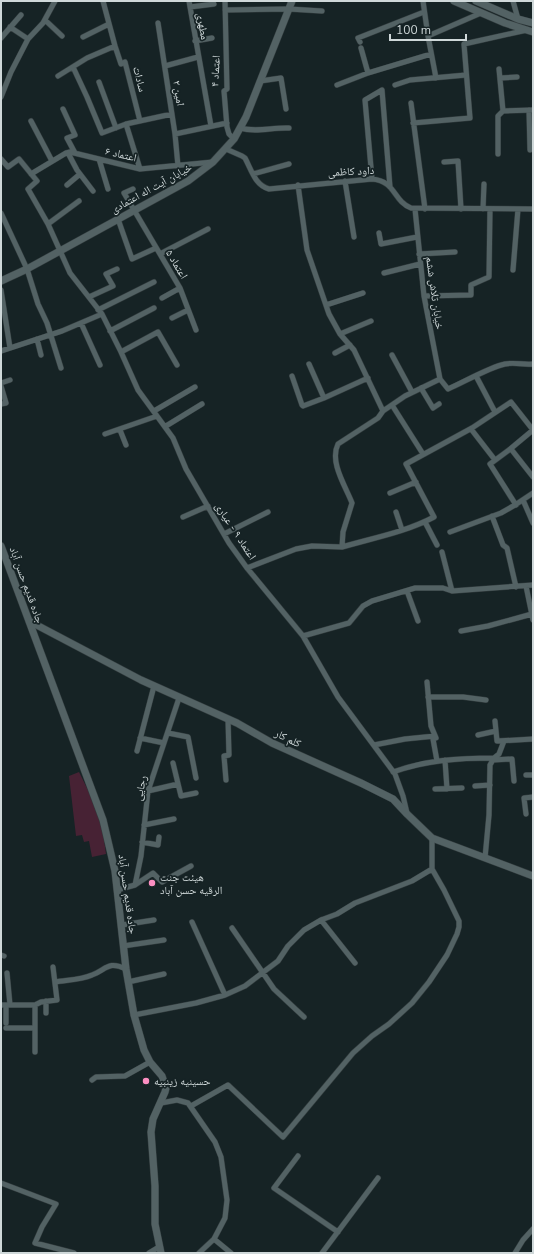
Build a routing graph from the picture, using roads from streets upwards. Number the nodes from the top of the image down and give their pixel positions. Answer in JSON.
{"nodes":[{"id":1,"x":55,"y":1,"type":"edge"},
{"id":2,"x":103,"y":1,"type":"edge"},
{"id":3,"x":189,"y":1,"type":"edge"},
{"id":4,"x":225,"y":1,"type":"edge"},
{"id":5,"x":292,"y":1,"type":"edge"},
{"id":6,"x":422,"y":1,"type":"edge"},
{"id":7,"x":454,"y":1,"type":"edge"},
{"id":8,"x":476,"y":1,"type":"edge"},
{"id":9,"x":513,"y":1,"type":"edge"},
{"id":10,"x":214,"y":4,"type":"dead end"},
{"id":11,"x":190,"y":7,"type":"junction"},
{"id":12,"x":289,"y":9,"type":"junction"},
{"id":13,"x":225,"y":10,"type":"junction"},
{"id":14,"x":322,"y":11,"type":"dead end"},
{"id":15,"x":424,"y":12,"type":"junction"},
{"id":16,"x":481,"y":13,"type":"junction"},
{"id":17,"x":21,"y":15,"type":"dead end"},
{"id":18,"x":518,"y":19,"type":"junction"},
{"id":19,"x":45,"y":20,"type":"junction"},
{"id":20,"x":158,"y":23,"type":"dead end"},
{"id":21,"x":533,"y":23,"type":"edge"},
{"id":22,"x":109,"y":24,"type":"junction"},
{"id":23,"x":10,"y":27,"type":"junction"},
{"id":24,"x":530,"y":31,"type":"edge"},
{"id":25,"x":62,"y":36,"type":"dead end"},
{"id":26,"x":428,"y":36,"type":"junction"},
{"id":27,"x":83,"y":37,"type":"dead end"},
{"id":28,"x":1,"y":38,"type":"edge"},
{"id":29,"x":212,"y":38,"type":"dead end"},
{"id":30,"x":28,"y":39,"type":"junction"},
{"id":31,"x":196,"y":41,"type":"junction"},
{"id":32,"x":115,"y":46,"type":"junction"},
{"id":33,"x":431,"y":54,"type":"junction"},
{"id":34,"x":198,"y":57,"type":"junction"},
{"id":35,"x":164,"y":66,"type":"junction"},
{"id":36,"x":72,"y":67,"type":"junction"},
{"id":37,"x":499,"y":69,"type":"dead end"},
{"id":38,"x":368,"y":73,"type":"junction"},
{"id":39,"x":466,"y":75,"type":"junction"},
{"id":40,"x":58,"y":76,"type":"dead end"},
{"id":41,"x":517,"y":77,"type":"dead end"},
{"id":42,"x":436,"y":78,"type":"junction"},
{"id":43,"x":500,"y":78,"type":"junction"},
{"id":44,"x":260,"y":81,"type":"junction"},
{"id":45,"x":99,"y":82,"type":"dead end"},
{"id":46,"x":337,"y":85,"type":"dead end"},
{"id":47,"x":395,"y":85,"type":"dead end"},
{"id":48,"x":3,"y":86,"type":"edge"},
{"id":49,"x":1,"y":97,"type":"edge"},
{"id":50,"x":411,"y":103,"type":"dead end"},
{"id":51,"x":63,"y":109,"type":"dead end"},
{"id":52,"x":286,"y":109,"type":"dead end"},
{"id":53,"x":531,"y":110,"type":"edge"},
{"id":54,"x":502,"y":111,"type":"junction"},
{"id":55,"x":172,"y":114,"type":"junction"},
{"id":56,"x":140,"y":121,"type":"junction"},
{"id":57,"x":31,"y":122,"type":"dead end"},
{"id":58,"x":227,"y":123,"type":"junction"},
{"id":59,"x":414,"y":123,"type":"junction"},
{"id":60,"x":126,"y":124,"type":"junction"},
{"id":61,"x":211,"y":126,"type":"junction"},
{"id":62,"x":116,"y":128,"type":"junction"},
{"id":63,"x":240,"y":128,"type":"junction"},
{"id":64,"x":288,"y":128,"type":"dead end"},
{"id":65,"x":175,"y":134,"type":"junction"},
{"id":66,"x":234,"y":139,"type":"junction"},
{"id":67,"x":226,"y":149,"type":"junction"},
{"id":68,"x":530,"y":150,"type":"dead end"},
{"id":69,"x":68,"y":152,"type":"junction"},
{"id":70,"x":75,"y":153,"type":"junction"},
{"id":71,"x":498,"y":154,"type":"dead end"},
{"id":72,"x":1,"y":159,"type":"edge"},
{"id":73,"x":99,"y":159,"type":"junction"},
{"id":74,"x":52,"y":161,"type":"junction"},
{"id":75,"x":214,"y":162,"type":"junction"},
{"id":76,"x":444,"y":162,"type":"dead end"},
{"id":77,"x":289,"y":164,"type":"dead end"},
{"id":78,"x":178,"y":166,"type":"junction"},
{"id":79,"x":140,"y":168,"type":"junction"},
{"id":80,"x":31,"y":174,"type":"junction"},
{"id":81,"x":80,"y":174,"type":"junction"},
{"id":82,"x":253,"y":174,"type":"junction"},
{"id":83,"x":372,"y":179,"type":"junction"},
{"id":84,"x":344,"y":181,"type":"junction"},
{"id":85,"x":484,"y":184,"type":"dead end"},
{"id":86,"x":67,"y":185,"type":"dead end"},
{"id":87,"x":298,"y":185,"type":"junction"},
{"id":88,"x":390,"y":187,"type":"junction"},
{"id":89,"x":108,"y":189,"type":"dead end"},
{"id":90,"x":133,"y":189,"type":"dead end"},
{"id":91,"x":93,"y":191,"type":"dead end"},
{"id":92,"x":79,"y":201,"type":"dead end"},
{"id":93,"x":533,"y":203,"type":"edge"},
{"id":94,"x":416,"y":209,"type":"junction"},
{"id":95,"x":425,"y":209,"type":"junction"},
{"id":96,"x":461,"y":209,"type":"junction"},
{"id":97,"x":483,"y":209,"type":"junction"},
{"id":98,"x":490,"y":209,"type":"junction"},
{"id":99,"x":518,"y":209,"type":"junction"},
{"id":100,"x":533,"y":209,"type":"edge"},
{"id":101,"x":134,"y":210,"type":"junction"},
{"id":102,"x":1,"y":213,"type":"edge"},
{"id":103,"x":118,"y":219,"type":"junction"},
{"id":104,"x":48,"y":224,"type":"junction"},
{"id":105,"x":208,"y":229,"type":"dead end"},
{"id":106,"x":379,"y":233,"type":"dead end"},
{"id":107,"x":354,"y":237,"type":"dead end"},
{"id":108,"x":417,"y":237,"type":"junction"},
{"id":109,"x":156,"y":248,"type":"junction"},
{"id":110,"x":60,"y":250,"type":"junction"},
{"id":111,"x":455,"y":252,"type":"dead end"},
{"id":112,"x":160,"y":254,"type":"junction"},
{"id":113,"x":419,"y":254,"type":"junction"},
{"id":114,"x":420,"y":264,"type":"junction"},
{"id":115,"x":27,"y":269,"type":"junction"},
{"id":116,"x":118,"y":269,"type":"dead end"},
{"id":117,"x":513,"y":270,"type":"dead end"},
{"id":118,"x":384,"y":273,"type":"dead end"},
{"id":119,"x":1,"y":281,"type":"edge"},
{"id":120,"x":154,"y":282,"type":"dead end"},
{"id":121,"x":180,"y":288,"type":"junction"},
{"id":122,"x":1,"y":290,"type":"edge"},
{"id":123,"x":363,"y":293,"type":"dead end"},
{"id":124,"x":424,"y":296,"type":"junction"},
{"id":125,"x":89,"y":297,"type":"junction"},
{"id":126,"x":162,"y":298,"type":"dead end"},
{"id":127,"x":326,"y":305,"type":"junction"},
{"id":128,"x":154,"y":308,"type":"dead end"},
{"id":129,"x":188,"y":310,"type":"junction"},
{"id":130,"x":100,"y":312,"type":"junction"},
{"id":131,"x":172,"y":318,"type":"dead end"},
{"id":132,"x":371,"y":321,"type":"dead end"},
{"id":133,"x":81,"y":323,"type":"junction"},
{"id":134,"x":196,"y":330,"type":"dead end"},
{"id":135,"x":110,"y":331,"type":"junction"},
{"id":136,"x":340,"y":334,"type":"junction"},
{"id":137,"x":51,"y":335,"type":"junction"},
{"id":138,"x":37,"y":339,"type":"junction"},
{"id":139,"x":350,"y":345,"type":"junction"},
{"id":140,"x":10,"y":348,"type":"junction"},
{"id":141,"x":1,"y":351,"type":"edge"},
{"id":142,"x":121,"y":352,"type":"junction"},
{"id":143,"x":335,"y":353,"type":"dead end"},
{"id":144,"x":41,"y":355,"type":"dead end"},
{"id":145,"x":392,"y":355,"type":"dead end"},
{"id":146,"x":309,"y":364,"type":"dead end"},
{"id":147,"x":533,"y":364,"type":"edge"},
{"id":148,"x":100,"y":365,"type":"dead end"},
{"id":149,"x":176,"y":365,"type":"dead end"},
{"id":150,"x":61,"y":368,"type":"dead end"},
{"id":151,"x":292,"y":376,"type":"dead end"},
{"id":152,"x":476,"y":376,"type":"junction"},
{"id":153,"x":368,"y":378,"type":"junction"},
{"id":154,"x":440,"y":379,"type":"junction"},
{"id":155,"x":10,"y":380,"type":"dead end"},
{"id":156,"x":1,"y":382,"type":"edge"},
{"id":157,"x":1,"y":386,"type":"edge"},
{"id":158,"x":195,"y":387,"type":"dead end"},
{"id":159,"x":420,"y":388,"type":"junction"},
{"id":160,"x":412,"y":392,"type":"junction"},
{"id":161,"x":324,"y":398,"type":"junction"},
{"id":162,"x":1,"y":404,"type":"edge"},
{"id":163,"x":202,"y":404,"type":"dead end"},
{"id":164,"x":439,"y":404,"type":"dead end"},
{"id":165,"x":392,"y":405,"type":"junction"},
{"id":166,"x":383,"y":411,"type":"junction"},
{"id":167,"x":495,"y":412,"type":"junction"},
{"id":168,"x":155,"y":414,"type":"junction"},
{"id":169,"x":166,"y":426,"type":"junction"},
{"id":170,"x":471,"y":429,"type":"junction"},
{"id":171,"x":120,"y":430,"type":"junction"},
{"id":172,"x":533,"y":430,"type":"edge"},
{"id":173,"x":105,"y":434,"type":"dead end"},
{"id":174,"x":126,"y":445,"type":"dead end"},
{"id":175,"x":511,"y":449,"type":"junction"},
{"id":176,"x":424,"y":454,"type":"junction"},
{"id":177,"x":495,"y":460,"type":"junction"},
{"id":178,"x":533,"y":477,"type":"edge"},
{"id":179,"x":416,"y":482,"type":"junction"},
{"id":180,"x":533,"y":492,"type":"edge"},
{"id":181,"x":390,"y":493,"type":"dead end"},
{"id":182,"x":523,"y":500,"type":"junction"},
{"id":183,"x":516,"y":504,"type":"junction"},
{"id":184,"x":208,"y":506,"type":"junction"},
{"id":185,"x":268,"y":512,"type":"dead end"},
{"id":186,"x":396,"y":512,"type":"dead end"},
{"id":187,"x":492,"y":516,"type":"junction"},
{"id":188,"x":183,"y":517,"type":"dead end"},
{"id":189,"x":425,"y":522,"type":"junction"},
{"id":190,"x":533,"y":523,"type":"edge"},
{"id":191,"x":402,"y":530,"type":"junction"},
{"id":192,"x":450,"y":532,"type":"dead end"},
{"id":193,"x":224,"y":534,"type":"junction"},
{"id":194,"x":437,"y":545,"type":"dead end"},
{"id":195,"x":1,"y":546,"type":"edge"},
{"id":196,"x":342,"y":547,"type":"junction"},
{"id":197,"x":442,"y":552,"type":"dead end"},
{"id":198,"x":248,"y":568,"type":"junction"},
{"id":199,"x":533,"y":585,"type":"edge"},
{"id":200,"x":526,"y":586,"type":"junction"},
{"id":201,"x":516,"y":587,"type":"junction"},
{"id":202,"x":407,"y":591,"type":"junction"},
{"id":203,"x":452,"y":591,"type":"junction"},
{"id":204,"x":532,"y":617,"type":"edge"},
{"id":205,"x":29,"y":621,"type":"junction"},
{"id":206,"x":418,"y":621,"type":"dead end"},
{"id":207,"x":461,"y":631,"type":"dead end"},
{"id":208,"x":303,"y":636,"type":"junction"},
{"id":209,"x":427,"y":682,"type":"dead end"},
{"id":210,"x":154,"y":686,"type":"junction"},
{"id":211,"x":428,"y":697,"type":"junction"},
{"id":212,"x":179,"y":698,"type":"junction"},
{"id":213,"x":486,"y":700,"type":"dead end"},
{"id":214,"x":228,"y":719,"type":"junction"},
{"id":215,"x":495,"y":721,"type":"dead end"},
{"id":216,"x":496,"y":731,"type":"junction"},
{"id":217,"x":168,"y":733,"type":"junction"},
{"id":218,"x":478,"y":735,"type":"dead end"},
{"id":219,"x":435,"y":736,"type":"junction"},
{"id":220,"x":140,"y":738,"type":"junction"},
{"id":221,"x":533,"y":739,"type":"edge"},
{"id":222,"x":504,"y":741,"type":"junction"},
{"id":223,"x":164,"y":743,"type":"junction"},
{"id":224,"x":374,"y":745,"type":"junction"},
{"id":225,"x":137,"y":751,"type":"dead end"},
{"id":226,"x":445,"y":760,"type":"junction"},
{"id":227,"x":437,"y":761,"type":"junction"},
{"id":228,"x":492,"y":761,"type":"junction"},
{"id":229,"x":173,"y":763,"type":"dead end"},
{"id":230,"x":393,"y":772,"type":"junction"},
{"id":231,"x":526,"y":775,"type":"dead end"},
{"id":232,"x":533,"y":775,"type":"edge"},
{"id":233,"x":196,"y":778,"type":"dead end"},
{"id":234,"x":226,"y":780,"type":"dead end"},
{"id":235,"x":514,"y":781,"type":"dead end"},
{"id":236,"x":178,"y":784,"type":"junction"},
{"id":237,"x":490,"y":785,"type":"junction"},
{"id":238,"x":475,"y":786,"type":"dead end"},
{"id":239,"x":462,"y":788,"type":"dead end"},
{"id":240,"x":435,"y":789,"type":"dead end"},
{"id":241,"x":447,"y":789,"type":"junction"},
{"id":242,"x":148,"y":791,"type":"junction"},
{"id":243,"x":196,"y":793,"type":"dead end"},
{"id":244,"x":533,"y":797,"type":"edge"},
{"id":245,"x":407,"y":814,"type":"junction"},
{"id":246,"x":526,"y":814,"type":"dead end"},
{"id":247,"x":174,"y":819,"type":"dead end"},
{"id":248,"x":144,"y":825,"type":"junction"},
{"id":249,"x":159,"y":837,"type":"dead end"},
{"id":250,"x":432,"y":838,"type":"junction"},
{"id":251,"x":142,"y":842,"type":"junction"},
{"id":252,"x":485,"y":858,"type":"junction"},
{"id":253,"x":191,"y":866,"type":"dead end"},
{"id":254,"x":432,"y":869,"type":"junction"},
{"id":255,"x":533,"y":876,"type":"edge"},
{"id":256,"x":135,"y":886,"type":"junction"},
{"id":257,"x":117,"y":890,"type":"junction"},
{"id":258,"x":154,"y":920,"type":"dead end"},
{"id":259,"x":321,"y":920,"type":"junction"},
{"id":260,"x":192,"y":922,"type":"dead end"},
{"id":261,"x":122,"y":925,"type":"junction"},
{"id":262,"x":232,"y":928,"type":"dead end"},
{"id":263,"x":164,"y":940,"type":"dead end"},
{"id":264,"x":123,"y":946,"type":"junction"},
{"id":265,"x":124,"y":955,"type":"junction"},
{"id":266,"x":355,"y":962,"type":"dead end"},
{"id":267,"x":117,"y":965,"type":"junction"},
{"id":268,"x":53,"y":967,"type":"dead end"},
{"id":269,"x":126,"y":969,"type":"junction"},
{"id":270,"x":7,"y":973,"type":"dead end"},
{"id":271,"x":262,"y":973,"type":"junction"},
{"id":272,"x":164,"y":974,"type":"dead end"},
{"id":273,"x":55,"y":982,"type":"junction"},
{"id":274,"x":128,"y":982,"type":"junction"},
{"id":275,"x":225,"y":995,"type":"junction"},
{"id":276,"x":46,"y":1001,"type":"junction"},
{"id":277,"x":6,"y":1005,"type":"edge"},
{"id":278,"x":35,"y":1005,"type":"junction"},
{"id":279,"x":46,"y":1013,"type":"dead end"},
{"id":280,"x":134,"y":1015,"type":"junction"},
{"id":281,"x":304,"y":1017,"type":"dead end"},
{"id":282,"x":35,"y":1028,"type":"junction"},
{"id":283,"x":35,"y":1052,"type":"dead end"},
{"id":284,"x":150,"y":1062,"type":"junction"},
{"id":285,"x":92,"y":1080,"type":"dead end"},
{"id":286,"x":161,"y":1103,"type":"junction"},
{"id":287,"x":191,"y":1106,"type":"junction"},
{"id":288,"x":298,"y":1156,"type":"dead end"},
{"id":289,"x":378,"y":1178,"type":"dead end"},
{"id":290,"x":1,"y":1183,"type":"edge"},
{"id":291,"x":533,"y":1230,"type":"edge"},
{"id":292,"x":338,"y":1232,"type":"junction"},
{"id":293,"x":214,"y":1239,"type":"junction"},
{"id":294,"x":160,"y":1250,"type":"edge"},
{"id":295,"x":74,"y":1253,"type":"edge"},
{"id":296,"x":149,"y":1253,"type":"edge"},
{"id":297,"x":199,"y":1253,"type":"edge"},
{"id":298,"x":231,"y":1253,"type":"edge"},
{"id":299,"x":322,"y":1253,"type":"edge"},
{"id":300,"x":515,"y":1253,"type":"edge"}],
"edges":[{"from":1,"to":19,"type":"street"},
{"from":2,"to":22,"type":"street","name":"سادات"},
{"from":3,"to":11,"type":"street","name":"مطهری"},
{"from":4,"to":13,"type":"street","name":"اعتماد ۴"},
{"from":5,"to":12,"type":"street","name":"خیابان آیت اله اعتمادی"},
{"from":6,"to":15,"type":"street"},
{"from":7,"to":16,"type":"street"},
{"from":8,"to":18,"type":"street"},
{"from":9,"to":18,"type":"street"},
{"from":10,"to":11,"type":"street"},
{"from":11,"to":31,"type":"street","name":"مطهری"},
{"from":12,"to":13,"type":"street"},
{"from":12,"to":14,"type":"street"},
{"from":12,"to":44,"type":"street","name":"خیابان آیت اله اعتمادی"},
{"from":13,"to":58,"type":"street","name":"اعتماد ۴"},
{"from":15,"to":26,"type":"street"},
{"from":15,"to":38,"type":"street"},
{"from":16,"to":24,"type":"street"},
{"from":16,"to":26,"type":"street"},
{"from":17,"to":23,"type":"street"},
{"from":18,"to":21,"type":"street"},
{"from":19,"to":25,"type":"street"},
{"from":19,"to":30,"type":"street"},
{"from":20,"to":35,"type":"street","name":"امین ۲"},
{"from":22,"to":27,"type":"street"},
{"from":22,"to":32,"type":"street","name":"سادات"},
{"from":23,"to":28,"type":"street"},
{"from":23,"to":30,"type":"street"},
{"from":24,"to":39,"type":"street"},
{"from":26,"to":33,"type":"street"},
{"from":29,"to":31,"type":"street"},
{"from":30,"to":48,"type":"street"},
{"from":31,"to":34,"type":"street","name":"مطهری"},
{"from":32,"to":36,"type":"street"},
{"from":32,"to":56,"type":"street","name":"سادات"},
{"from":33,"to":38,"type":"street"},
{"from":33,"to":42,"type":"street"},
{"from":34,"to":35,"type":"street"},
{"from":34,"to":61,"type":"street","name":"مطهری"},
{"from":35,"to":55,"type":"street","name":"امین ۲"},
{"from":36,"to":40,"type":"street"},
{"from":36,"to":62,"type":"street"},
{"from":37,"to":43,"type":"street"},
{"from":38,"to":46,"type":"street"},
{"from":39,"to":42,"type":"street"},
{"from":39,"to":59,"type":"street"},
{"from":41,"to":43,"type":"street"},
{"from":42,"to":47,"type":"street"},
{"from":43,"to":54,"type":"street"},
{"from":44,"to":52,"type":"street"},
{"from":44,"to":63,"type":"street","name":"خیابان آیت اله اعتمادی"},
{"from":45,"to":62,"type":"street"},
{"from":48,"to":49,"type":"street"},
{"from":50,"to":59,"type":"street"},
{"from":51,"to":70,"type":"street"},
{"from":53,"to":54,"type":"street"},
{"from":53,"to":68,"type":"street"},
{"from":54,"to":71,"type":"street"},
{"from":55,"to":56,"type":"street"},
{"from":55,"to":65,"type":"street","name":"امین ۲"},
{"from":56,"to":60,"type":"street"},
{"from":57,"to":74,"type":"street"},
{"from":58,"to":61,"type":"street"},
{"from":58,"to":66,"type":"street","name":"اعتماد ۴"},
{"from":59,"to":95,"type":"street"},
{"from":60,"to":62,"type":"street"},
{"from":60,"to":79,"type":"street"},
{"from":61,"to":65,"type":"street"},
{"from":63,"to":64,"type":"street"},
{"from":63,"to":66,"type":"street","name":"خیابان آیت اله اعتمادی"},
{"from":65,"to":78,"type":"street","name":"امین ۲"},
{"from":66,"to":67,"type":"street","name":"خیابان آیت اله اعتمادی"},
{"from":67,"to":75,"type":"street","name":"خیابان آیت اله اعتمادی"},
{"from":67,"to":82,"type":"street","name":"داود کاظمی"},
{"from":69,"to":70,"type":"street","name":"اعتماد ۶"},
{"from":69,"to":74,"type":"street"},
{"from":69,"to":81,"type":"street"},
{"from":70,"to":73,"type":"street","name":"اعتماد ۶"},
{"from":72,"to":80,"type":"street"},
{"from":73,"to":79,"type":"street","name":"اعتماد ۶"},
{"from":73,"to":89,"type":"street"},
{"from":74,"to":80,"type":"street"},
{"from":75,"to":78,"type":"street","name":"اعتماد ۶"},
{"from":75,"to":101,"type":"street","name":"خیابان آیت اله اعتمادی"},
{"from":76,"to":96,"type":"street"},
{"from":77,"to":82,"type":"street"},
{"from":78,"to":79,"type":"street","name":"اعتماد ۶"},
{"from":80,"to":104,"type":"street","name":"اعتماد ۹ - عیاری"},
{"from":81,"to":86,"type":"street"},
{"from":81,"to":91,"type":"street"},
{"from":82,"to":87,"type":"street","name":"داود کاظمی"},
{"from":83,"to":84,"type":"street","name":"داود کاظمی"},
{"from":83,"to":88,"type":"street","name":"داود کاظمی"},
{"from":83,"to":88,"type":"street"},
{"from":84,"to":87,"type":"street","name":"داود کاظمی"},
{"from":84,"to":107,"type":"street"},
{"from":85,"to":97,"type":"street"},
{"from":87,"to":127,"type":"street"},
{"from":88,"to":94,"type":"street","name":"داود کاظمی"},
{"from":90,"to":101,"type":"street","name":"اعتماد ۵"},
{"from":92,"to":104,"type":"street"},
{"from":93,"to":100,"type":"street"},
{"from":94,"to":95,"type":"street"},
{"from":94,"to":108,"type":"street","name":"خیابان تلاش ششم"},
{"from":95,"to":96,"type":"street"},
{"from":96,"to":97,"type":"street"},
{"from":97,"to":98,"type":"street"},
{"from":98,"to":99,"type":"street"},
{"from":98,"to":124,"type":"street"},
{"from":99,"to":100,"type":"street"},
{"from":99,"to":117,"type":"street"},
{"from":101,"to":103,"type":"street","name":"خیابان آیت اله اعتمادی"},
{"from":101,"to":109,"type":"street","name":"اعتماد ۵"},
{"from":102,"to":115,"type":"street"},
{"from":103,"to":109,"type":"street"},
{"from":103,"to":110,"type":"street","name":"خیابان آیت اله اعتمادی"},
{"from":104,"to":110,"type":"street","name":"اعتماد ۹ - عیاری"},
{"from":105,"to":112,"type":"street"},
{"from":106,"to":108,"type":"street"},
{"from":108,"to":113,"type":"street","name":"خیابان تلاش ششم"},
{"from":109,"to":112,"type":"street","name":"اعتماد ۵"},
{"from":110,"to":115,"type":"street","name":"خیابان آیت اله اعتمادی"},
{"from":110,"to":125,"type":"street","name":"اعتماد ۹ - عیاری"},
{"from":111,"to":113,"type":"street"},
{"from":112,"to":121,"type":"street","name":"اعتماد ۵"},
{"from":113,"to":114,"type":"street","name":"خیابان تلاش ششم"},
{"from":114,"to":118,"type":"street"},
{"from":114,"to":124,"type":"street","name":"خیابان تلاش ششم"},
{"from":115,"to":119,"type":"street","name":"خیابان آیت اله اعتمادی"},
{"from":115,"to":137,"type":"street"},
{"from":116,"to":125,"type":"street"},
{"from":120,"to":130,"type":"street"},
{"from":121,"to":126,"type":"street"},
{"from":121,"to":129,"type":"street","name":"اعتماد ۵"},
{"from":122,"to":140,"type":"street"},
{"from":123,"to":127,"type":"street"},
{"from":124,"to":154,"type":"street","name":"خیابان تلاش ششم"},
{"from":125,"to":130,"type":"street","name":"اعتماد ۹ - عیاری"},
{"from":127,"to":136,"type":"street"},
{"from":128,"to":135,"type":"street"},
{"from":129,"to":131,"type":"street"},
{"from":129,"to":134,"type":"street","name":"اعتماد ۵"},
{"from":130,"to":133,"type":"street"},
{"from":130,"to":135,"type":"street","name":"اعتماد ۹ - عیاری"},
{"from":132,"to":136,"type":"street"},
{"from":133,"to":137,"type":"street"},
{"from":133,"to":148,"type":"street"},
{"from":135,"to":142,"type":"street","name":"اعتماد ۹ - عیاری"},
{"from":136,"to":139,"type":"street"},
{"from":137,"to":138,"type":"street"},
{"from":137,"to":150,"type":"street"},
{"from":138,"to":140,"type":"street"},
{"from":138,"to":144,"type":"street"},
{"from":139,"to":143,"type":"street"},
{"from":139,"to":153,"type":"street"},
{"from":140,"to":141,"type":"street"},
{"from":142,"to":149,"type":"street"},
{"from":142,"to":168,"type":"street","name":"اعتماد ۹ - عیاری"},
{"from":145,"to":160,"type":"street"},
{"from":146,"to":161,"type":"street"},
{"from":147,"to":152,"type":"street"},
{"from":151,"to":161,"type":"street"},
{"from":152,"to":154,"type":"street"},
{"from":152,"to":167,"type":"street"},
{"from":153,"to":161,"type":"street"},
{"from":153,"to":166,"type":"street"},
{"from":154,"to":159,"type":"street"},
{"from":155,"to":156,"type":"street"},
{"from":157,"to":162,"type":"street"},
{"from":158,"to":168,"type":"street"},
{"from":159,"to":160,"type":"street"},
{"from":159,"to":164,"type":"street"},
{"from":160,"to":165,"type":"street"},
{"from":163,"to":169,"type":"street"},
{"from":165,"to":166,"type":"street"},
{"from":165,"to":176,"type":"street"},
{"from":166,"to":196,"type":"street"},
{"from":167,"to":170,"type":"street"},
{"from":167,"to":172,"type":"street"},
{"from":168,"to":169,"type":"street","name":"اعتماد ۹ - عیاری"},
{"from":168,"to":171,"type":"street"},
{"from":169,"to":184,"type":"street","name":"اعتماد ۹ - عیاری"},
{"from":170,"to":176,"type":"street"},
{"from":170,"to":177,"type":"street"},
{"from":171,"to":173,"type":"street"},
{"from":171,"to":174,"type":"street"},
{"from":172,"to":175,"type":"street"},
{"from":175,"to":177,"type":"street"},
{"from":175,"to":178,"type":"street"},
{"from":176,"to":179,"type":"street"},
{"from":177,"to":183,"type":"street"},
{"from":179,"to":181,"type":"street"},
{"from":179,"to":189,"type":"street"},
{"from":180,"to":182,"type":"street"},
{"from":182,"to":183,"type":"street"},
{"from":182,"to":190,"type":"street"},
{"from":183,"to":187,"type":"street"},
{"from":184,"to":188,"type":"street"},
{"from":184,"to":193,"type":"street","name":"اعتماد ۹ - عیاری"},
{"from":185,"to":193,"type":"street"},
{"from":186,"to":191,"type":"street"},
{"from":187,"to":192,"type":"street"},
{"from":187,"to":201,"type":"street"},
{"from":189,"to":191,"type":"street"},
{"from":189,"to":194,"type":"street"},
{"from":191,"to":196,"type":"street"},
{"from":193,"to":198,"type":"street","name":"اعتماد ۹ - عیاری"},
{"from":195,"to":205,"type":"street","name":"جاده قدیم حسن آباد"},
{"from":196,"to":198,"type":"street"},
{"from":197,"to":203,"type":"street"},
{"from":198,"to":208,"type":"street","name":"اعتماد ۹ - عیاری"},
{"from":199,"to":200,"type":"street"},
{"from":200,"to":201,"type":"street"},
{"from":200,"to":204,"type":"street"},
{"from":201,"to":203,"type":"street"},
{"from":202,"to":203,"type":"street"},
{"from":202,"to":206,"type":"street"},
{"from":202,"to":208,"type":"street"},
{"from":204,"to":207,"type":"street"},
{"from":205,"to":210,"type":"street","name":"کلم کار"},
{"from":205,"to":257,"type":"street","name":"جاده قدیم حسن آباد"},
{"from":208,"to":224,"type":"street","name":"اعتماد ۹ - عیاری"},
{"from":209,"to":211,"type":"street"},
{"from":210,"to":212,"type":"street","name":"کلم کار"},
{"from":210,"to":220,"type":"street"},
{"from":211,"to":213,"type":"street"},
{"from":211,"to":219,"type":"street"},
{"from":212,"to":214,"type":"street","name":"کلم کار"},
{"from":212,"to":217,"type":"street","name":"رجایی"},
{"from":214,"to":234,"type":"street"},
{"from":214,"to":245,"type":"street","name":"کلم کار"},
{"from":215,"to":216,"type":"street"},
{"from":216,"to":218,"type":"street"},
{"from":216,"to":222,"type":"street"},
{"from":217,"to":223,"type":"street","name":"رجایی"},
{"from":217,"to":233,"type":"street"},
{"from":219,"to":224,"type":"street"},
{"from":219,"to":227,"type":"street"},
{"from":220,"to":223,"type":"street"},
{"from":220,"to":225,"type":"street"},
{"from":221,"to":222,"type":"street"},
{"from":222,"to":228,"type":"street"},
{"from":223,"to":242,"type":"street","name":"رجایی"},
{"from":224,"to":230,"type":"street","name":"اعتماد ۹ - عیاری"},
{"from":226,"to":227,"type":"street"},
{"from":226,"to":228,"type":"street"},
{"from":226,"to":241,"type":"street"},
{"from":227,"to":230,"type":"street"},
{"from":228,"to":235,"type":"street"},
{"from":228,"to":237,"type":"street"},
{"from":229,"to":236,"type":"street"},
{"from":230,"to":245,"type":"street","name":"اعتماد ۹ - عیاری"},
{"from":231,"to":232,"type":"street"},
{"from":236,"to":242,"type":"street"},
{"from":236,"to":243,"type":"street"},
{"from":237,"to":238,"type":"street"},
{"from":237,"to":252,"type":"street"},
{"from":239,"to":241,"type":"street"},
{"from":240,"to":241,"type":"street"},
{"from":242,"to":248,"type":"street","name":"رجایی"},
{"from":244,"to":246,"type":"street"},
{"from":245,"to":250,"type":"street","name":"کلم کار"},
{"from":247,"to":248,"type":"street"},
{"from":248,"to":251,"type":"street","name":"رجایی"},
{"from":249,"to":251,"type":"street"},
{"from":250,"to":252,"type":"street","name":"کلم کار"},
{"from":250,"to":254,"type":"street"},
{"from":251,"to":256,"type":"street","name":"رجایی"},
{"from":252,"to":255,"type":"street","name":"کلم کار"},
{"from":253,"to":256,"type":"street"},
{"from":254,"to":259,"type":"street"},
{"from":254,"to":287,"type":"street"},
{"from":256,"to":257,"type":"street"},
{"from":257,"to":261,"type":"street","name":"جاده قدیم حسن آباد"},
{"from":258,"to":261,"type":"street"},
{"from":259,"to":266,"type":"street"},
{"from":259,"to":271,"type":"street"},
{"from":260,"to":275,"type":"street"},
{"from":261,"to":264,"type":"street","name":"جاده قدیم حسن آباد"},
{"from":262,"to":271,"type":"street"},
{"from":263,"to":264,"type":"street"},
{"from":264,"to":265,"type":"street","name":"جاده قدیم حسن آباد"},
{"from":265,"to":267,"type":"street"},
{"from":265,"to":269,"type":"street","name":"جاده قدیم حسن آباد"},
{"from":267,"to":269,"type":"street"},
{"from":267,"to":273,"type":"street"},
{"from":268,"to":273,"type":"street"},
{"from":269,"to":274,"type":"street","name":"جاده قدیم حسن آباد"},
{"from":270,"to":277,"type":"street"},
{"from":271,"to":275,"type":"street"},
{"from":271,"to":281,"type":"street"},
{"from":272,"to":274,"type":"street"},
{"from":273,"to":276,"type":"street"},
{"from":274,"to":280,"type":"street","name":"جاده قدیم حسن آباد"},
{"from":275,"to":280,"type":"street"},
{"from":276,"to":278,"type":"street"},
{"from":276,"to":279,"type":"street"},
{"from":277,"to":278,"type":"street"},
{"from":277,"to":282,"type":"street"},
{"from":278,"to":282,"type":"street"},
{"from":280,"to":284,"type":"street","name":"جاده قدیم حسن آباد"},
{"from":282,"to":283,"type":"street"},
{"from":284,"to":285,"type":"street"},
{"from":284,"to":286,"type":"street","name":"جاده قدیم حسن آباد"},
{"from":286,"to":287,"type":"street"},
{"from":286,"to":294,"type":"street","name":"جاده قدیم حسن آباد"},
{"from":287,"to":293,"type":"street"},
{"from":288,"to":292,"type":"street"},
{"from":289,"to":292,"type":"street"},
{"from":290,"to":295,"type":"street"},
{"from":291,"to":300,"type":"street"},
{"from":292,"to":299,"type":"street"},
{"from":293,"to":297,"type":"street"},
{"from":293,"to":298,"type":"street"},
{"from":294,"to":296,"type":"street"}]}
